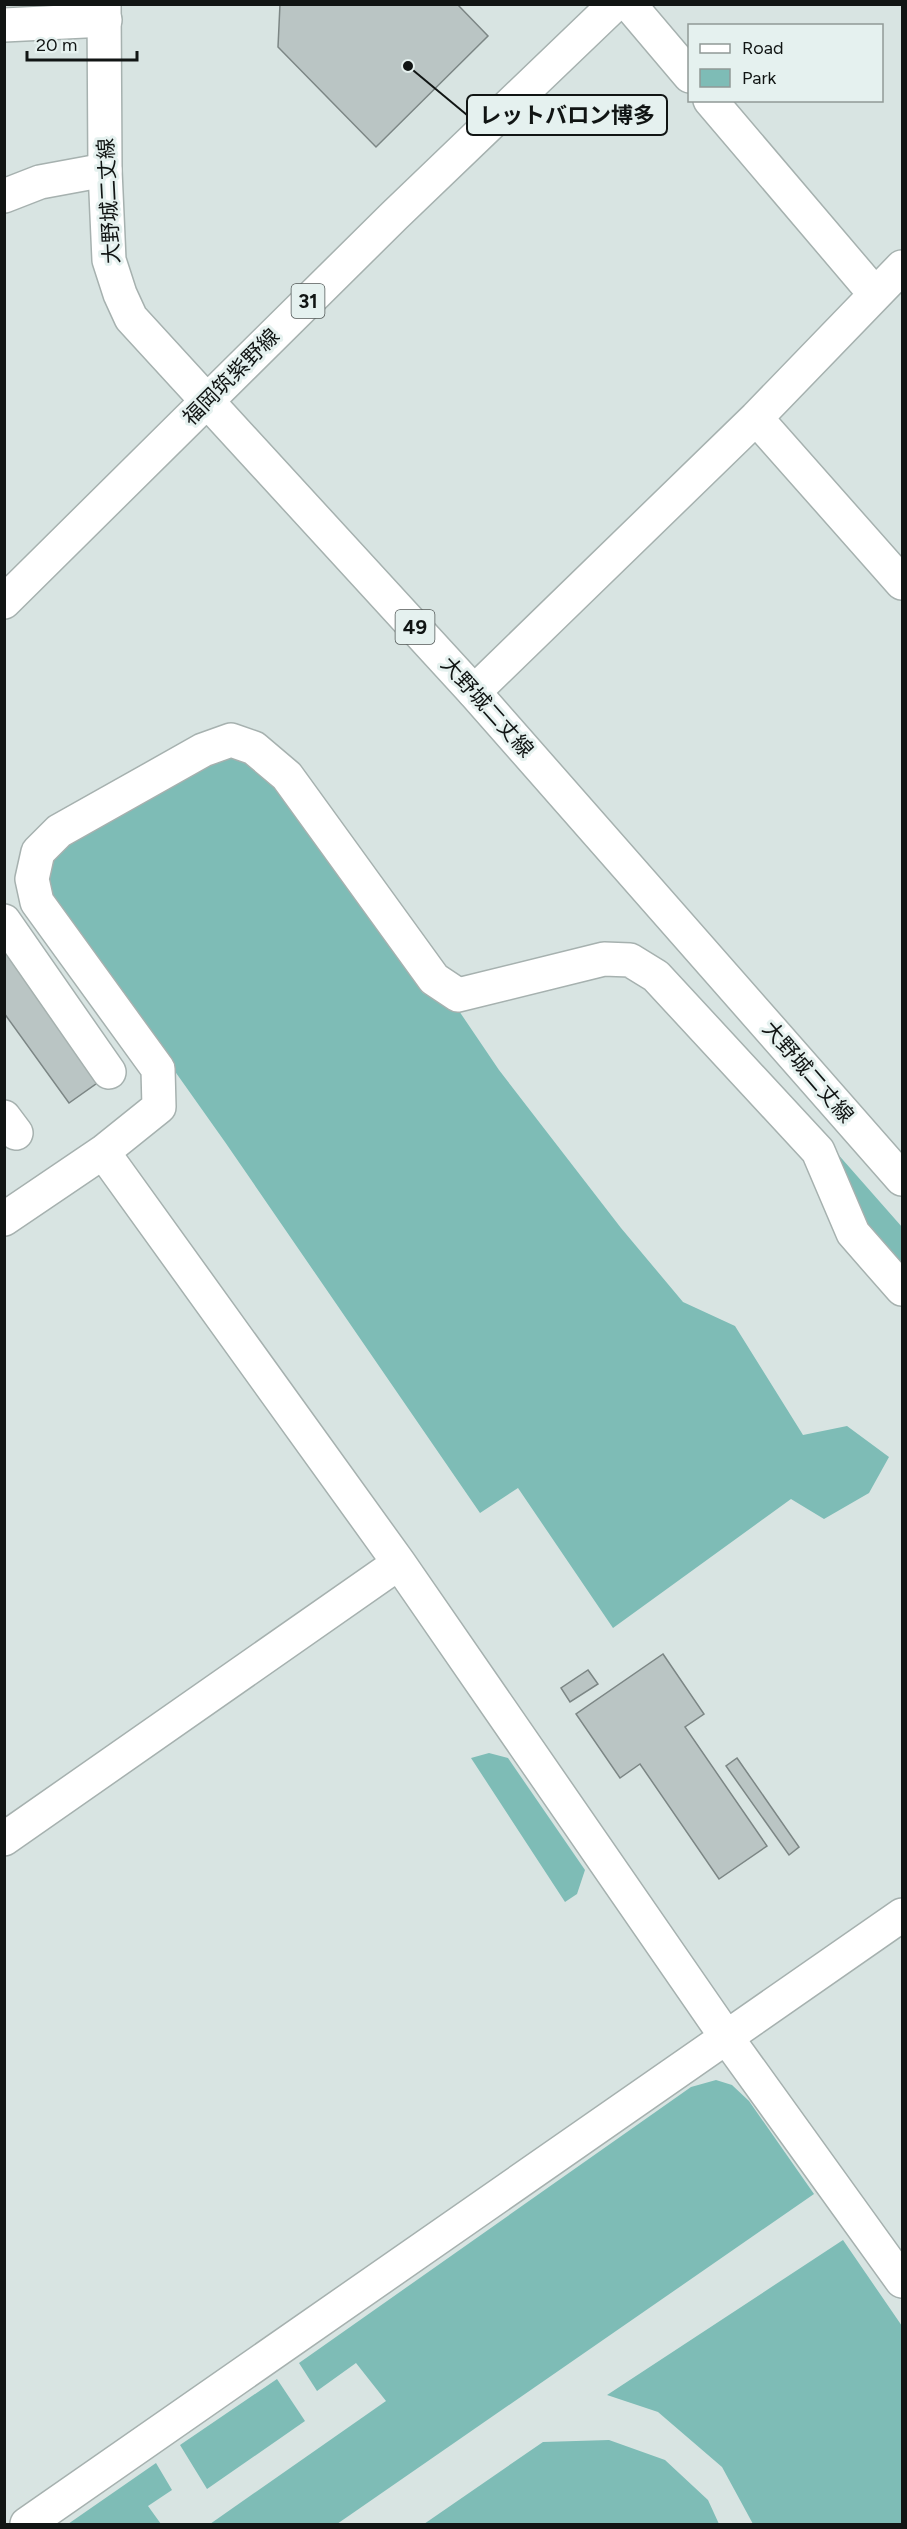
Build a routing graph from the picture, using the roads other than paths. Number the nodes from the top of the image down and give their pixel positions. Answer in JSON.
{"nodes":[{"id":1,"x":615,"y":4,"type":"edge"},
{"id":2,"x":629,"y":4,"type":"edge"},
{"id":3,"x":104,"y":12,"type":"edge"},
{"id":4,"x":4,"y":25,"type":"edge"},
{"id":5,"x":688,"y":74,"type":"edge"},
{"id":6,"x":712,"y":102,"type":"edge"},
{"id":7,"x":105,"y":170,"type":"junction"},
{"id":8,"x":4,"y":196,"type":"edge"},
{"id":9,"x":903,"y":267,"type":"edge"},
{"id":10,"x":875,"y":294,"type":"junction"},
{"id":11,"x":209,"y":400,"type":"junction"},
{"id":12,"x":756,"y":418,"type":"junction"},
{"id":13,"x":903,"y":583,"type":"edge"},
{"id":14,"x":4,"y":602,"type":"edge"},
{"id":15,"x":474,"y":692,"type":"junction"},
{"id":16,"x":4,"y":921,"type":"edge"},
{"id":17,"x":109,"y":1072,"type":"dead end"},
{"id":18,"x":103,"y":1152,"type":"junction"},
{"id":19,"x":903,"y":1179,"type":"edge"},
{"id":20,"x":4,"y":1219,"type":"edge"},
{"id":21,"x":903,"y":1289,"type":"edge"},
{"id":22,"x":399,"y":1563,"type":"junction"},
{"id":23,"x":4,"y":1839,"type":"edge"},
{"id":24,"x":903,"y":1915,"type":"edge"},
{"id":25,"x":727,"y":2038,"type":"junction"},
{"id":26,"x":903,"y":2281,"type":"edge"},
{"id":27,"x":27,"y":2524,"type":"edge"}],
"edges":[{"from":1,"to":11,"type":"main road","name":"福岡筑紫野線","number":"31"},
{"from":2,"to":5,"type":"main road"},
{"from":3,"to":4,"type":"main road"},
{"from":3,"to":7,"type":"main road","name":"大野城二丈線","number":"49"},
{"from":6,"to":10,"type":"main road"},
{"from":7,"to":8,"type":"main road"},
{"from":7,"to":11,"type":"main road","name":"大野城二丈線","number":"49"},
{"from":9,"to":10,"type":"main road"},
{"from":10,"to":12,"type":"main road"},
{"from":11,"to":14,"type":"main road","name":"福岡筑紫野線","number":"31"},
{"from":11,"to":15,"type":"main road","name":"大野城二丈線","number":"49"},
{"from":12,"to":13,"type":"main road"},
{"from":12,"to":15,"type":"main road"},
{"from":15,"to":19,"type":"main road","name":"大野城二丈線","number":"49"},
{"from":16,"to":17,"type":"main road"},
{"from":18,"to":20,"type":"main road"},
{"from":18,"to":21,"type":"main road"},
{"from":18,"to":22,"type":"main road"},
{"from":22,"to":23,"type":"main road"},
{"from":22,"to":25,"type":"main road"},
{"from":24,"to":25,"type":"main road"},
{"from":25,"to":26,"type":"main road"},
{"from":25,"to":27,"type":"main road"}]}
